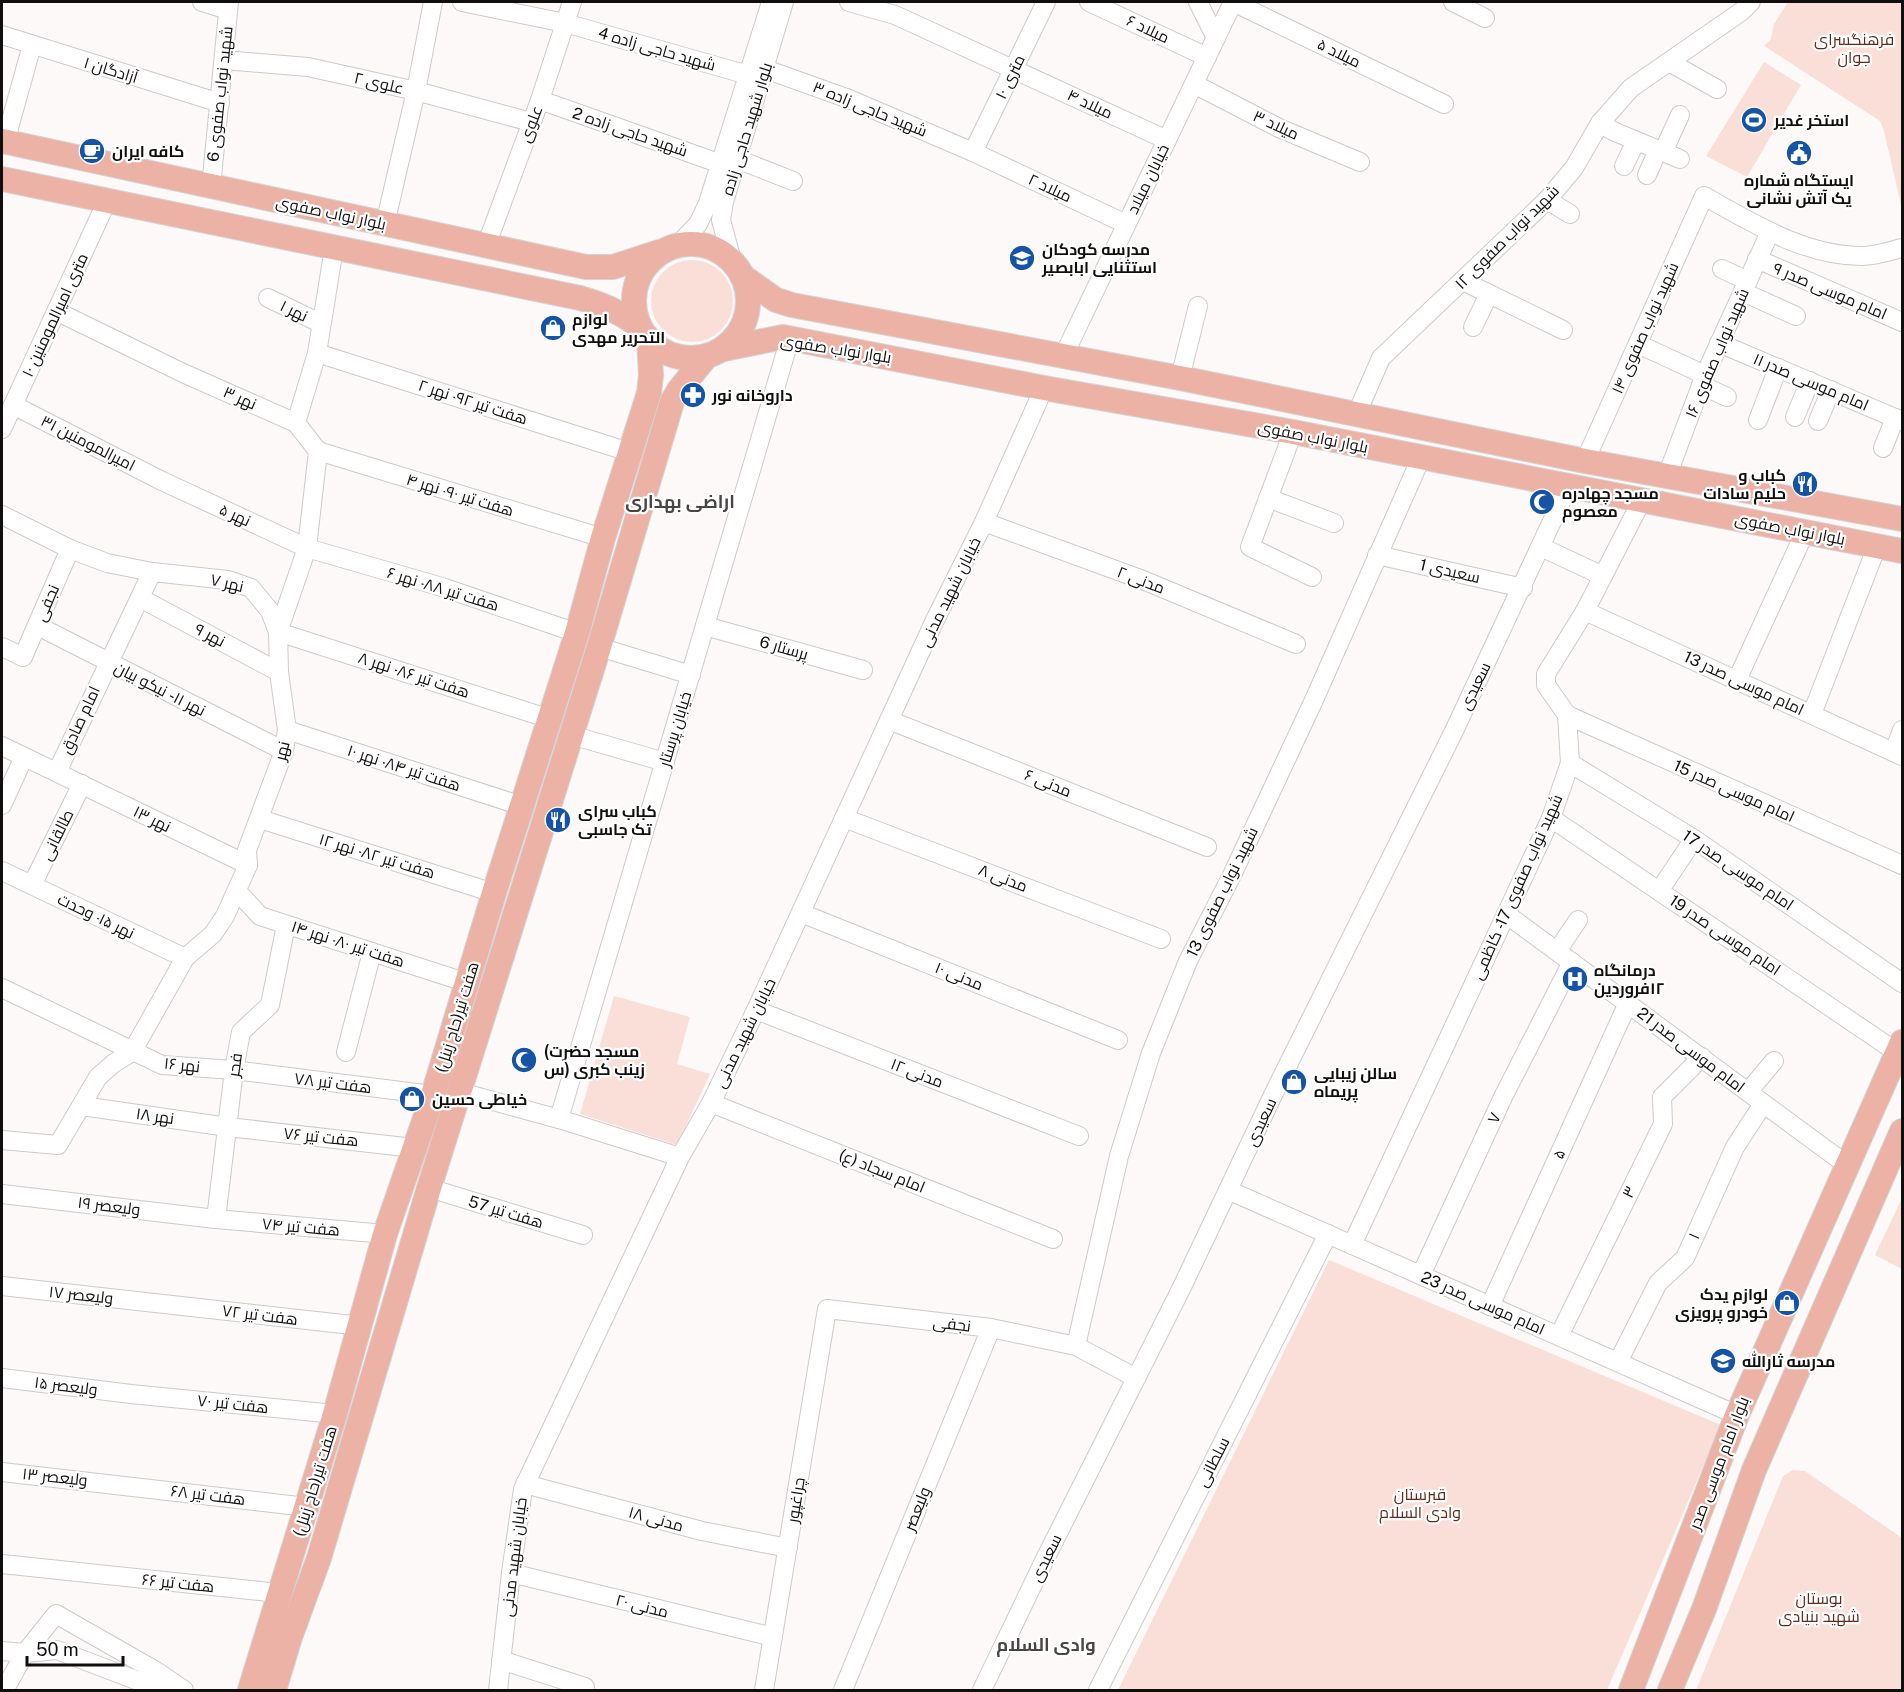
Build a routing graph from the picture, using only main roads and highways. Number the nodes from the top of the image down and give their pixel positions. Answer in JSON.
{"nodes":[{"id":1,"x":3,"y":141,"type":"edge"},
{"id":2,"x":2,"y":179,"type":"edge"},
{"id":3,"x":669,"y":249,"type":"junction"},
{"id":4,"x":586,"y":267,"type":"junction"},
{"id":5,"x":736,"y":267,"type":"junction"},
{"id":6,"x":580,"y":298,"type":"junction"},
{"id":7,"x":792,"y":305,"type":"junction"},
{"id":8,"x":644,"y":333,"type":"junction"},
{"id":9,"x":787,"y":338,"type":"junction"},
{"id":10,"x":715,"y":353,"type":"junction"},
{"id":11,"x":649,"y":393,"type":"junction"},
{"id":12,"x":672,"y":402,"type":"junction"},
{"id":13,"x":1902,"y":519,"type":"edge"},
{"id":14,"x":1902,"y":551,"type":"edge"},
{"id":15,"x":1900,"y":1048,"type":"edge"},
{"id":16,"x":1902,"y":1131,"type":"edge"},
{"id":17,"x":250,"y":1690,"type":"edge"},
{"id":18,"x":274,"y":1690,"type":"edge"},
{"id":19,"x":1631,"y":1690,"type":"edge"},
{"id":20,"x":1670,"y":1690,"type":"edge"}],
"edges":[{"from":1,"to":4,"type":"main road","name":"بلوار نواب صفوی"},
{"from":2,"to":6,"type":"main road","name":"بلوار نواب صفوی"},
{"from":3,"to":4,"type":"main road","name":"بلوار نواب صفوی"},
{"from":3,"to":5,"type":"main road"},
{"from":3,"to":8,"type":"main road"},
{"from":4,"to":6,"type":"main road"},
{"from":5,"to":7,"type":"main road","name":"بلوار نواب صفوی"},
{"from":5,"to":10,"type":"main road"},
{"from":6,"to":8,"type":"main road","name":"بلوار نواب صفوی"},
{"from":7,"to":9,"type":"main road"},
{"from":7,"to":13,"type":"main road","name":"بلوار نواب صفوی"},
{"from":8,"to":10,"type":"main road"},
{"from":8,"to":11,"type":"main road","name":"هفت تیر(حاج زینل)"},
{"from":9,"to":10,"type":"main road","name":"بلوار نواب صفوی"},
{"from":9,"to":14,"type":"main road","name":"بلوار نواب صفوی"},
{"from":10,"to":12,"type":"main road","name":"هفت تیر(حاج زینل)"},
{"from":11,"to":12,"type":"main road"},
{"from":11,"to":17,"type":"main road","name":"هفت تیر(حاج زینل)"},
{"from":12,"to":18,"type":"main road","name":"هفت تیر(حاج زینل)"},
{"from":15,"to":19,"type":"main road","name":"بلوار امام موسی صدر"},
{"from":16,"to":20,"type":"main road"}]}
